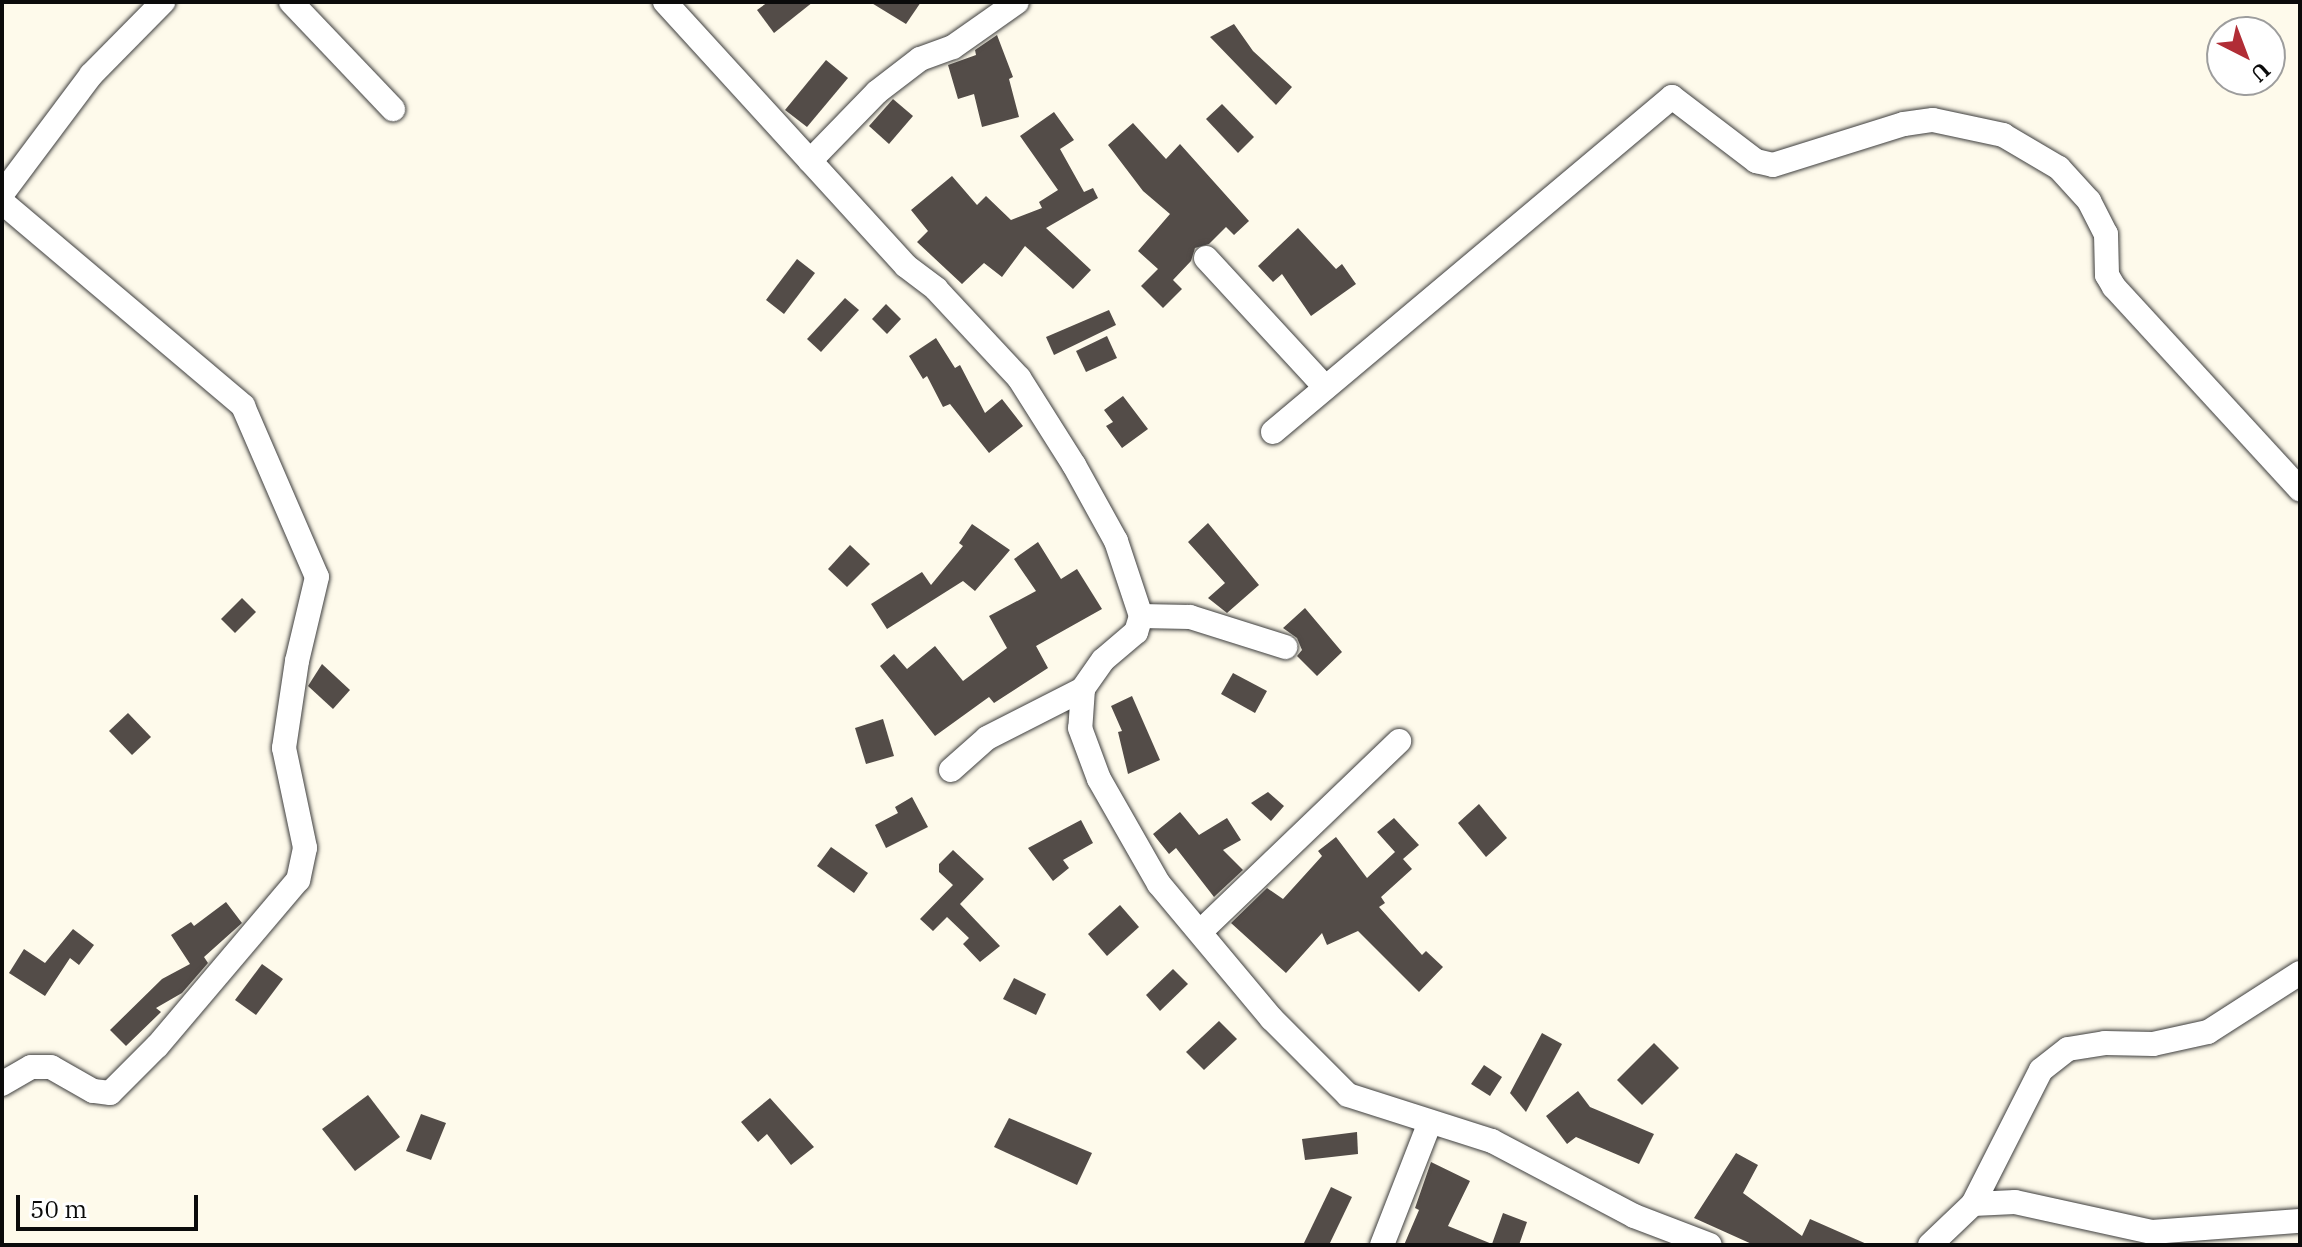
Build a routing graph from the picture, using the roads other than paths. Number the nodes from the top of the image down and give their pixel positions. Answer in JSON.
{"nodes":[{"id":1,"x":163,"y":2,"type":"edge"},
{"id":2,"x":291,"y":2,"type":"edge"},
{"id":3,"x":665,"y":2,"type":"edge"},
{"id":4,"x":1017,"y":2,"type":"edge"},
{"id":5,"x":393,"y":109,"type":"dead end"},
{"id":6,"x":810,"y":161,"type":"junction"},
{"id":7,"x":2,"y":194,"type":"edge"},
{"id":8,"x":2,"y":202,"type":"edge"},
{"id":9,"x":1206,"y":258,"type":"dead end"},
{"id":10,"x":1325,"y":387,"type":"junction"},
{"id":11,"x":1273,"y":432,"type":"dead end"},
{"id":12,"x":2300,"y":489,"type":"edge"},
{"id":13,"x":1141,"y":616,"type":"junction"},
{"id":14,"x":1285,"y":647,"type":"dead end"},
{"id":15,"x":1083,"y":689,"type":"junction"},
{"id":16,"x":1399,"y":741,"type":"dead end"},
{"id":17,"x":951,"y":770,"type":"dead end"},
{"id":18,"x":1200,"y":932,"type":"junction"},
{"id":19,"x":2300,"y":973,"type":"edge"},
{"id":20,"x":2,"y":1084,"type":"edge"},
{"id":21,"x":1430,"y":1122,"type":"junction"},
{"id":22,"x":1973,"y":1204,"type":"junction"},
{"id":23,"x":2300,"y":1221,"type":"edge"},
{"id":24,"x":1382,"y":1245,"type":"edge"},
{"id":25,"x":1710,"y":1245,"type":"edge"},
{"id":26,"x":1930,"y":1245,"type":"edge"}],
"edges":[{"from":1,"to":7,"type":"street"},
{"from":2,"to":5,"type":"street"},
{"from":3,"to":6,"type":"street"},
{"from":4,"to":6,"type":"street"},
{"from":6,"to":13,"type":"street"},
{"from":8,"to":20,"type":"street"},
{"from":9,"to":10,"type":"street"},
{"from":10,"to":11,"type":"street"},
{"from":10,"to":12,"type":"street"},
{"from":13,"to":14,"type":"street"},
{"from":13,"to":15,"type":"street"},
{"from":15,"to":17,"type":"street"},
{"from":15,"to":18,"type":"street"},
{"from":16,"to":18,"type":"street"},
{"from":18,"to":21,"type":"street"},
{"from":19,"to":22,"type":"street"},
{"from":21,"to":24,"type":"street"},
{"from":21,"to":25,"type":"street"},
{"from":22,"to":23,"type":"street"},
{"from":22,"to":26,"type":"street"}]}
